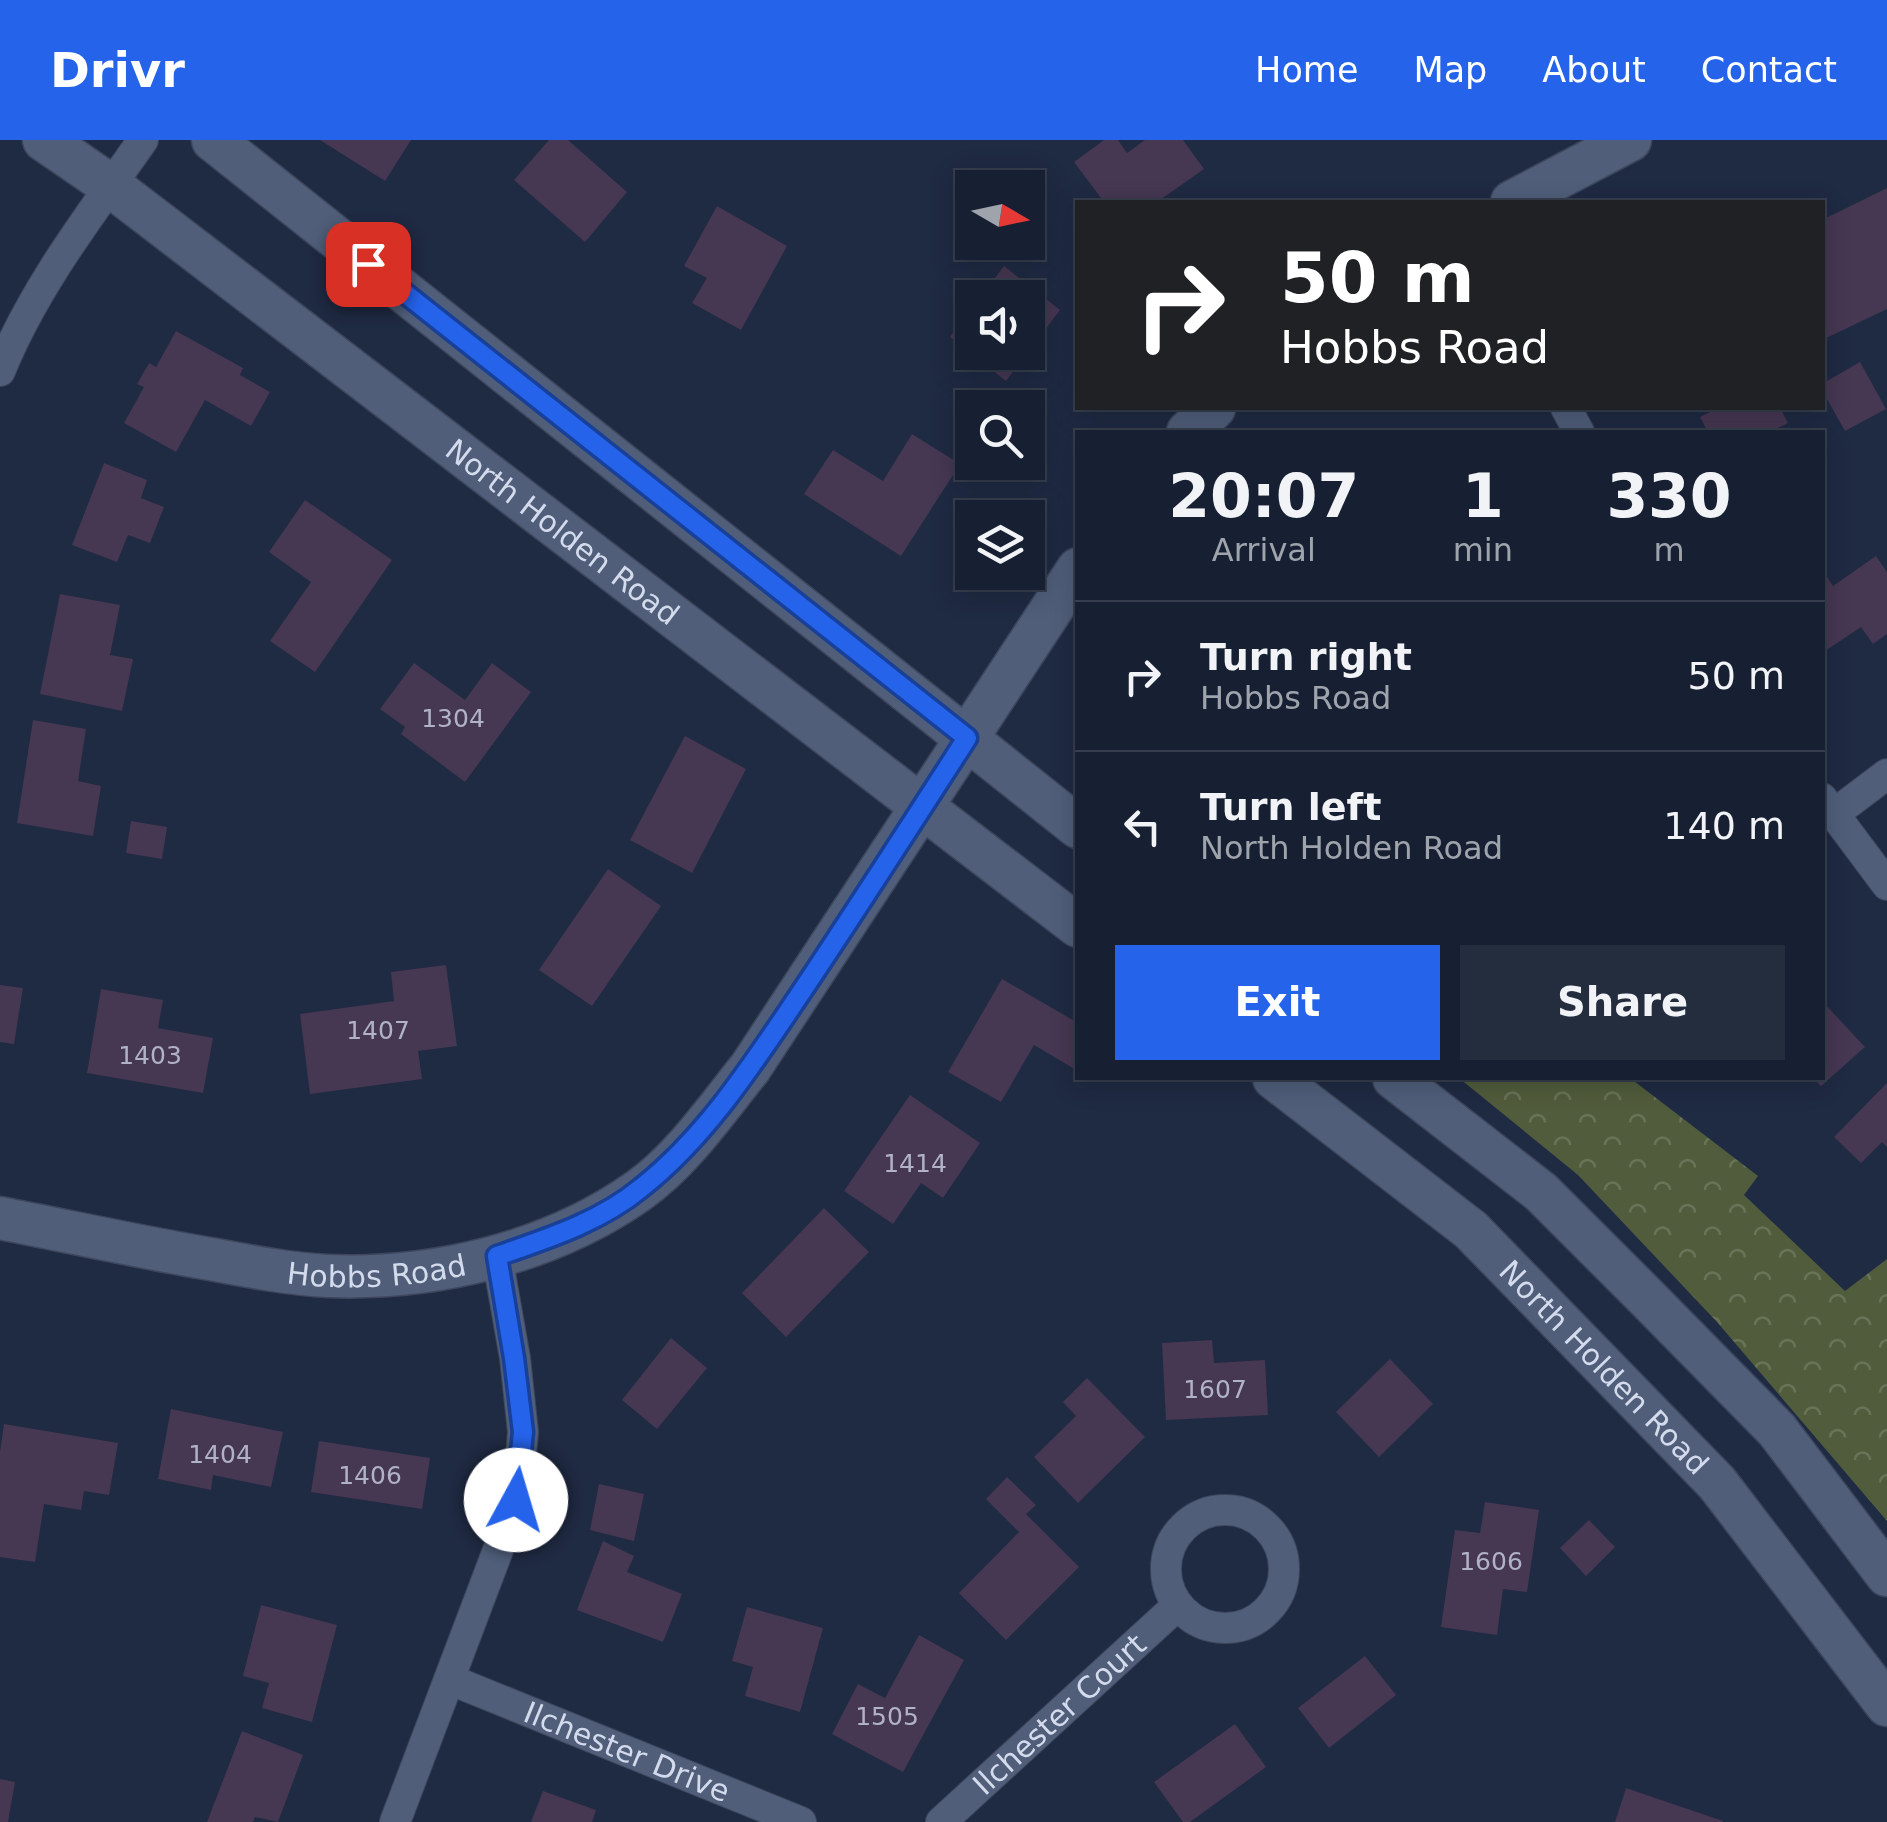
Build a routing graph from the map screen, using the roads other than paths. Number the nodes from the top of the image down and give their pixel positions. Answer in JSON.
{"nodes":[{"id":1,"x":44,"y":140,"type":"edge"},
{"id":2,"x":143,"y":140,"type":"edge"},
{"id":3,"x":213,"y":140,"type":"edge"},
{"id":4,"x":1630,"y":140,"type":"edge"},
{"id":5,"x":110,"y":186,"type":"junction"},
{"id":6,"x":1516,"y":200,"type":"edge"},
{"id":7,"x":0,"y":371,"type":"edge"},
{"id":8,"x":1212,"y":410,"type":"edge"},
{"id":9,"x":1190,"y":430,"type":"edge"},
{"id":10,"x":1075,"y":574,"type":"edge"},
{"id":11,"x":967,"y":738,"type":"junction"},
{"id":12,"x":1887,"y":774,"type":"edge"},
{"id":13,"x":924,"y":806,"type":"junction"},
{"id":14,"x":1828,"y":806,"type":"edge"},
{"id":15,"x":1075,"y":824,"type":"edge"},
{"id":16,"x":1887,"y":885,"type":"edge"},
{"id":17,"x":1075,"y":924,"type":"edge"},
{"id":18,"x":1277,"y":1080,"type":"edge"},
{"id":19,"x":1397,"y":1080,"type":"edge"},
{"id":20,"x":0,"y":1218,"type":"edge"},
{"id":21,"x":497,"y":1256,"type":"junction"},
{"id":22,"x":1887,"y":1575,"type":"edge"},
{"id":23,"x":1178,"y":1605,"type":"dead end"},
{"id":24,"x":450,"y":1680,"type":"junction"},
{"id":25,"x":1887,"y":1705,"type":"edge"},
{"id":26,"x":394,"y":1822,"type":"edge"},
{"id":27,"x":802,"y":1822,"type":"edge"},
{"id":28,"x":941,"y":1822,"type":"edge"}],
"edges":[{"from":1,"to":5,"type":"main road","name":"North Holden Road"},
{"from":2,"to":5,"type":"street"},
{"from":3,"to":11,"type":"main road"},
{"from":4,"to":6,"type":"main road"},
{"from":5,"to":7,"type":"street"},
{"from":5,"to":13,"type":"main road","name":"North Holden Road"},
{"from":8,"to":9,"type":"main road"},
{"from":10,"to":11,"type":"main road","name":"Hobbs Road"},
{"from":11,"to":13,"type":"main road","name":"Hobbs Road"},
{"from":11,"to":15,"type":"main road"},
{"from":12,"to":14,"type":"street"},
{"from":13,"to":17,"type":"main road","name":"North Holden Road"},
{"from":13,"to":21,"type":"main road","name":"Hobbs Road"},
{"from":14,"to":16,"type":"street"},
{"from":18,"to":25,"type":"main road","name":"North Holden Road"},
{"from":19,"to":22,"type":"main road"},
{"from":20,"to":21,"type":"main road","name":"Hobbs Road"},
{"from":21,"to":24,"type":"street"},
{"from":23,"to":28,"type":"street","name":"Ilchester Court"},
{"from":24,"to":26,"type":"street"},
{"from":24,"to":27,"type":"street","name":"Ilchester Drive"}]}
